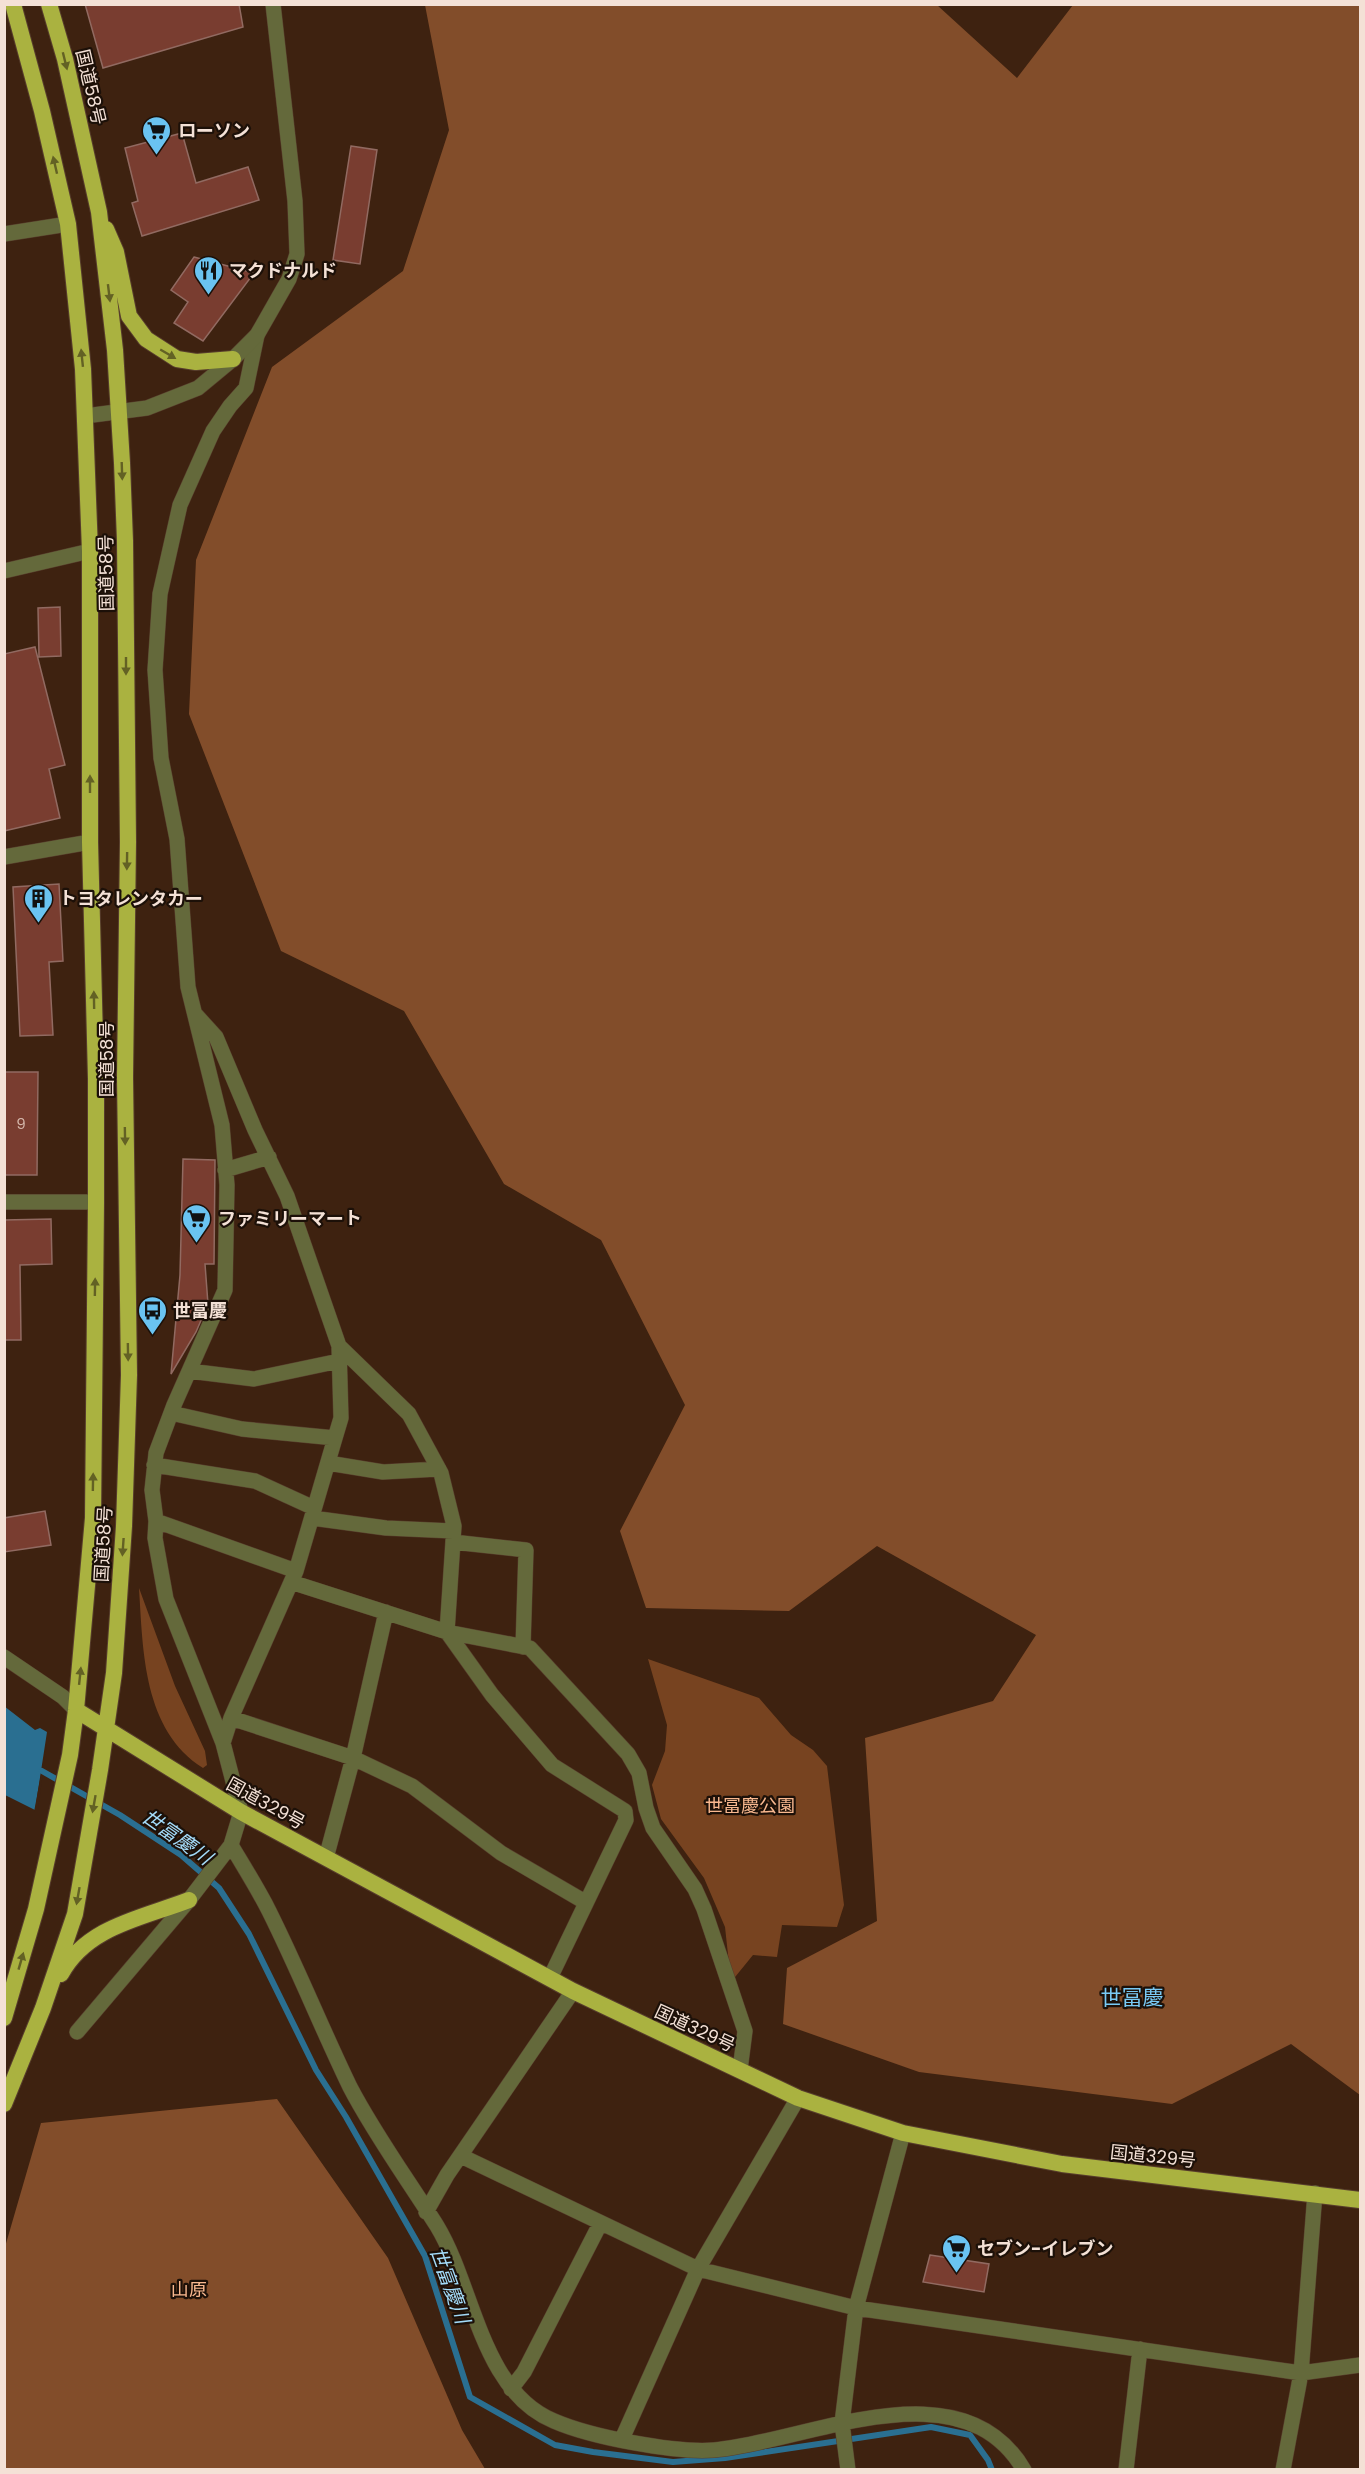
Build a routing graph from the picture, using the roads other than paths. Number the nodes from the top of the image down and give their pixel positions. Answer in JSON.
{"nodes":[{"id":1,"x":13,"y":4,"type":"edge"},
{"id":2,"x":49,"y":4,"type":"edge"},
{"id":3,"x":273,"y":4,"type":"edge"},
{"id":4,"x":99,"y":212,"type":"junction"},
{"id":5,"x":68,"y":224,"type":"junction"},
{"id":6,"x":4,"y":234,"type":"edge"},
{"id":7,"x":257,"y":335,"type":"junction"},
{"id":8,"x":233,"y":359,"type":"junction"},
{"id":9,"x":119,"y":413,"type":"junction"},
{"id":10,"x":85,"y":416,"type":"junction"},
{"id":11,"x":90,"y":551,"type":"junction"},
{"id":12,"x":4,"y":571,"type":"edge"},
{"id":13,"x":90,"y":842,"type":"junction"},
{"id":14,"x":4,"y":857,"type":"edge"},
{"id":15,"x":194,"y":1013,"type":"junction"},
{"id":16,"x":268,"y":1157,"type":"junction"},
{"id":17,"x":225,"y":1170,"type":"junction"},
{"id":18,"x":4,"y":1202,"type":"edge"},
{"id":19,"x":96,"y":1202,"type":"junction"},
{"id":20,"x":339,"y":1346,"type":"junction"},
{"id":21,"x":339,"y":1361,"type":"junction"},
{"id":22,"x":189,"y":1371,"type":"junction"},
{"id":23,"x":171,"y":1413,"type":"junction"},
{"id":24,"x":335,"y":1438,"type":"junction"},
{"id":25,"x":328,"y":1463,"type":"junction"},
{"id":26,"x":154,"y":1465,"type":"junction"},
{"id":27,"x":439,"y":1469,"type":"junction"},
{"id":28,"x":313,"y":1513,"type":"junction"},
{"id":29,"x":156,"y":1521,"type":"junction"},
{"id":30,"x":453,"y":1537,"type":"junction"},
{"id":31,"x":294,"y":1577,"type":"junction"},
{"id":32,"x":386,"y":1612,"type":"junction"},
{"id":33,"x":447,"y":1632,"type":"junction"},
{"id":34,"x":489,"y":1640,"type":"junction"},
{"id":35,"x":523,"y":1647,"type":"junction"},
{"id":36,"x":4,"y":1657,"type":"edge"},
{"id":37,"x":466,"y":1659,"type":"junction"},
{"id":38,"x":76,"y":1710,"type":"junction"},
{"id":39,"x":231,"y":1718,"type":"junction"},
{"id":40,"x":106,"y":1731,"type":"junction"},
{"id":41,"x":223,"y":1743,"type":"junction"},
{"id":42,"x":353,"y":1758,"type":"junction"},
{"id":43,"x":241,"y":1812,"type":"junction"},
{"id":44,"x":231,"y":1845,"type":"junction"},
{"id":45,"x":326,"y":1858,"type":"junction"},
{"id":46,"x":189,"y":1900,"type":"junction"},
{"id":47,"x":585,"y":1902,"type":"junction"},
{"id":48,"x":550,"y":1978,"type":"junction"},
{"id":49,"x":573,"y":1991,"type":"junction"},
{"id":50,"x":43,"y":2008,"type":"junction"},
{"id":51,"x":4,"y":2018,"type":"edge"},
{"id":52,"x":76,"y":2032,"type":"dead end"},
{"id":53,"x":740,"y":2070,"type":"junction"},
{"id":54,"x":798,"y":2098,"type":"junction"},
{"id":55,"x":4,"y":2104,"type":"edge"},
{"id":56,"x":903,"y":2133,"type":"junction"},
{"id":57,"x":461,"y":2156,"type":"junction"},
{"id":58,"x":1315,"y":2193,"type":"junction"},
{"id":59,"x":1360,"y":2200,"type":"edge"},
{"id":60,"x":426,"y":2212,"type":"junction"},
{"id":61,"x":600,"y":2224,"type":"junction"},
{"id":62,"x":698,"y":2269,"type":"junction"},
{"id":63,"x":856,"y":2308,"type":"junction"},
{"id":64,"x":1140,"y":2349,"type":"junction"},
{"id":65,"x":1360,"y":2365,"type":"edge"},
{"id":66,"x":1301,"y":2373,"type":"junction"},
{"id":67,"x":511,"y":2389,"type":"junction"},
{"id":68,"x":842,"y":2423,"type":"junction"},
{"id":69,"x":622,"y":2439,"type":"junction"},
{"id":70,"x":848,"y":2469,"type":"edge"},
{"id":71,"x":1024,"y":2469,"type":"edge"},
{"id":72,"x":1126,"y":2469,"type":"edge"},
{"id":73,"x":1283,"y":2469,"type":"edge"}],
"edges":[{"from":5,"to":1,"type":"highway","name":"国道58号","one_way":true},
{"from":2,"to":4,"type":"highway","name":"国道58号","one_way":true},
{"from":3,"to":7,"type":"street"},
{"from":4,"to":8,"type":"highway","one_way":true},
{"from":4,"to":9,"type":"highway","name":"国道58号","one_way":true},
{"from":5,"to":6,"type":"street"},
{"from":10,"to":5,"type":"highway","name":"国道58号","one_way":true},
{"from":7,"to":8,"type":"street"},
{"from":7,"to":15,"type":"street"},
{"from":8,"to":9,"type":"street"},
{"from":9,"to":10,"type":"street"},
{"from":9,"to":40,"type":"highway","name":"国道58号","one_way":true},
{"from":10,"to":11,"type":"highway","name":"国道58号"},
{"from":11,"to":12,"type":"street"},
{"from":13,"to":11,"type":"highway","name":"国道58号","one_way":true},
{"from":13,"to":14,"type":"street"},
{"from":19,"to":13,"type":"highway","name":"国道58号","one_way":true},
{"from":15,"to":16,"type":"street"},
{"from":15,"to":17,"type":"street"},
{"from":16,"to":17,"type":"street"},
{"from":16,"to":20,"type":"street"},
{"from":17,"to":22,"type":"street"},
{"from":18,"to":19,"type":"street"},
{"from":38,"to":19,"type":"highway","name":"国道58号","one_way":true},
{"from":20,"to":21,"type":"street"},
{"from":20,"to":27,"type":"street"},
{"from":21,"to":22,"type":"street"},
{"from":21,"to":24,"type":"street"},
{"from":22,"to":23,"type":"street"},
{"from":23,"to":24,"type":"street"},
{"from":23,"to":26,"type":"street"},
{"from":24,"to":25,"type":"street"},
{"from":25,"to":27,"type":"street"},
{"from":25,"to":28,"type":"street"},
{"from":26,"to":28,"type":"street"},
{"from":26,"to":29,"type":"street"},
{"from":27,"to":30,"type":"street"},
{"from":28,"to":30,"type":"street"},
{"from":28,"to":31,"type":"street"},
{"from":29,"to":31,"type":"street"},
{"from":29,"to":41,"type":"street"},
{"from":30,"to":33,"type":"street"},
{"from":30,"to":35,"type":"street"},
{"from":31,"to":32,"type":"street"},
{"from":31,"to":39,"type":"street"},
{"from":32,"to":33,"type":"street"},
{"from":32,"to":42,"type":"street"},
{"from":33,"to":34,"type":"street"},
{"from":33,"to":37,"type":"street"},
{"from":34,"to":35,"type":"street"},
{"from":34,"to":37,"type":"street"},
{"from":35,"to":53,"type":"street"},
{"from":36,"to":38,"type":"street"},
{"from":37,"to":47,"type":"street"},
{"from":38,"to":40,"type":"highway","name":"国道329号"},
{"from":51,"to":38,"type":"highway","name":"国道58号","one_way":true},
{"from":39,"to":41,"type":"street"},
{"from":39,"to":42,"type":"street"},
{"from":40,"to":43,"type":"highway","name":"国道329号"},
{"from":40,"to":50,"type":"highway","name":"国道58号","one_way":true},
{"from":41,"to":43,"type":"street"},
{"from":42,"to":45,"type":"street"},
{"from":42,"to":47,"type":"street"},
{"from":43,"to":44,"type":"street"},
{"from":43,"to":45,"type":"highway","name":"国道329号"},
{"from":44,"to":46,"type":"street"},
{"from":44,"to":60,"type":"street"},
{"from":45,"to":48,"type":"highway","name":"国道329号"},
{"from":46,"to":50,"type":"highway"},
{"from":46,"to":52,"type":"street"},
{"from":47,"to":48,"type":"street"},
{"from":48,"to":49,"type":"highway","name":"国道329号"},
{"from":49,"to":53,"type":"highway","name":"国道329号"},
{"from":49,"to":57,"type":"street"},
{"from":50,"to":55,"type":"highway","name":"国道58号"},
{"from":53,"to":54,"type":"highway","name":"国道329号"},
{"from":54,"to":56,"type":"highway","name":"国道329号"},
{"from":54,"to":62,"type":"street"},
{"from":56,"to":58,"type":"highway","name":"国道329号"},
{"from":56,"to":63,"type":"street"},
{"from":57,"to":60,"type":"street"},
{"from":57,"to":61,"type":"street"},
{"from":58,"to":59,"type":"highway","name":"国道329号"},
{"from":58,"to":66,"type":"street"},
{"from":60,"to":67,"type":"street"},
{"from":61,"to":62,"type":"street"},
{"from":61,"to":67,"type":"street"},
{"from":62,"to":63,"type":"street"},
{"from":62,"to":69,"type":"street"},
{"from":63,"to":64,"type":"street"},
{"from":63,"to":68,"type":"street"},
{"from":64,"to":66,"type":"street"},
{"from":64,"to":72,"type":"street"},
{"from":65,"to":66,"type":"street"},
{"from":66,"to":73,"type":"street"},
{"from":67,"to":69,"type":"street"},
{"from":68,"to":69,"type":"street"},
{"from":68,"to":70,"type":"street"},
{"from":68,"to":71,"type":"street"}]}
